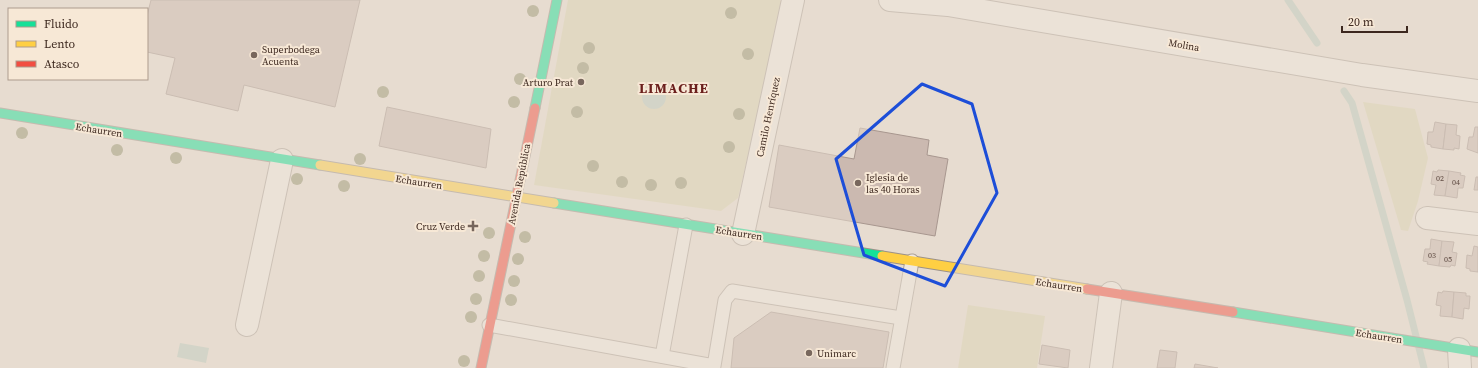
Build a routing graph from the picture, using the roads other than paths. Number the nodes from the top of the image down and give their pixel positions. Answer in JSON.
{"nodes":[{"id":1,"x":557,"y":0,"type":"edge"},
{"id":2,"x":793,"y":0,"type":"edge"},
{"id":3,"x":890,"y":0,"type":"edge"},
{"id":4,"x":1478,"y":91,"type":"edge"},
{"id":5,"x":0,"y":113,"type":"edge"},
{"id":6,"x":282,"y":160,"type":"junction"},
{"id":7,"x":516,"y":198,"type":"junction"},
{"id":8,"x":1427,"y":218,"type":"dead end"},
{"id":9,"x":1478,"y":224,"type":"edge"},
{"id":10,"x":686,"y":225,"type":"junction"},
{"id":11,"x":743,"y":234,"type":"junction"},
{"id":12,"x":912,"y":261,"type":"junction"},
{"id":13,"x":1111,"y":293,"type":"junction"},
{"id":14,"x":901,"y":318,"type":"junction"},
{"id":15,"x":247,"y":324,"type":"dead end"},
{"id":16,"x":489,"y":324,"type":"junction"},
{"id":17,"x":662,"y":356,"type":"junction"},
{"id":18,"x":1465,"y":356,"type":"edge"},
{"id":19,"x":481,"y":368,"type":"edge"},
{"id":20,"x":893,"y":368,"type":"edge"},
{"id":21,"x":1102,"y":368,"type":"edge"}],
"edges":[{"from":1,"to":7,"type":"street","name":"Avenida República"},
{"from":2,"to":11,"type":"street","name":"Camilo Henríquez"},
{"from":3,"to":4,"type":"street","name":"Molina"},
{"from":5,"to":6,"type":"street","name":"Echaurren"},
{"from":6,"to":7,"type":"street","name":"Echaurren"},
{"from":6,"to":15,"type":"street"},
{"from":7,"to":10,"type":"street","name":"Echaurren"},
{"from":7,"to":16,"type":"street","name":"Avenida República"},
{"from":8,"to":9,"type":"street"},
{"from":10,"to":11,"type":"street","name":"Echaurren"},
{"from":10,"to":17,"type":"lane"},
{"from":11,"to":12,"type":"street","name":"Echaurren"},
{"from":12,"to":13,"type":"street","name":"Echaurren"},
{"from":12,"to":14,"type":"lane"},
{"from":13,"to":18,"type":"street","name":"Echaurren"},
{"from":13,"to":21,"type":"street"},
{"from":14,"to":17,"type":"lane"},
{"from":14,"to":20,"type":"lane"},
{"from":16,"to":17,"type":"lane"},
{"from":16,"to":19,"type":"street","name":"Avenida República"}]}
